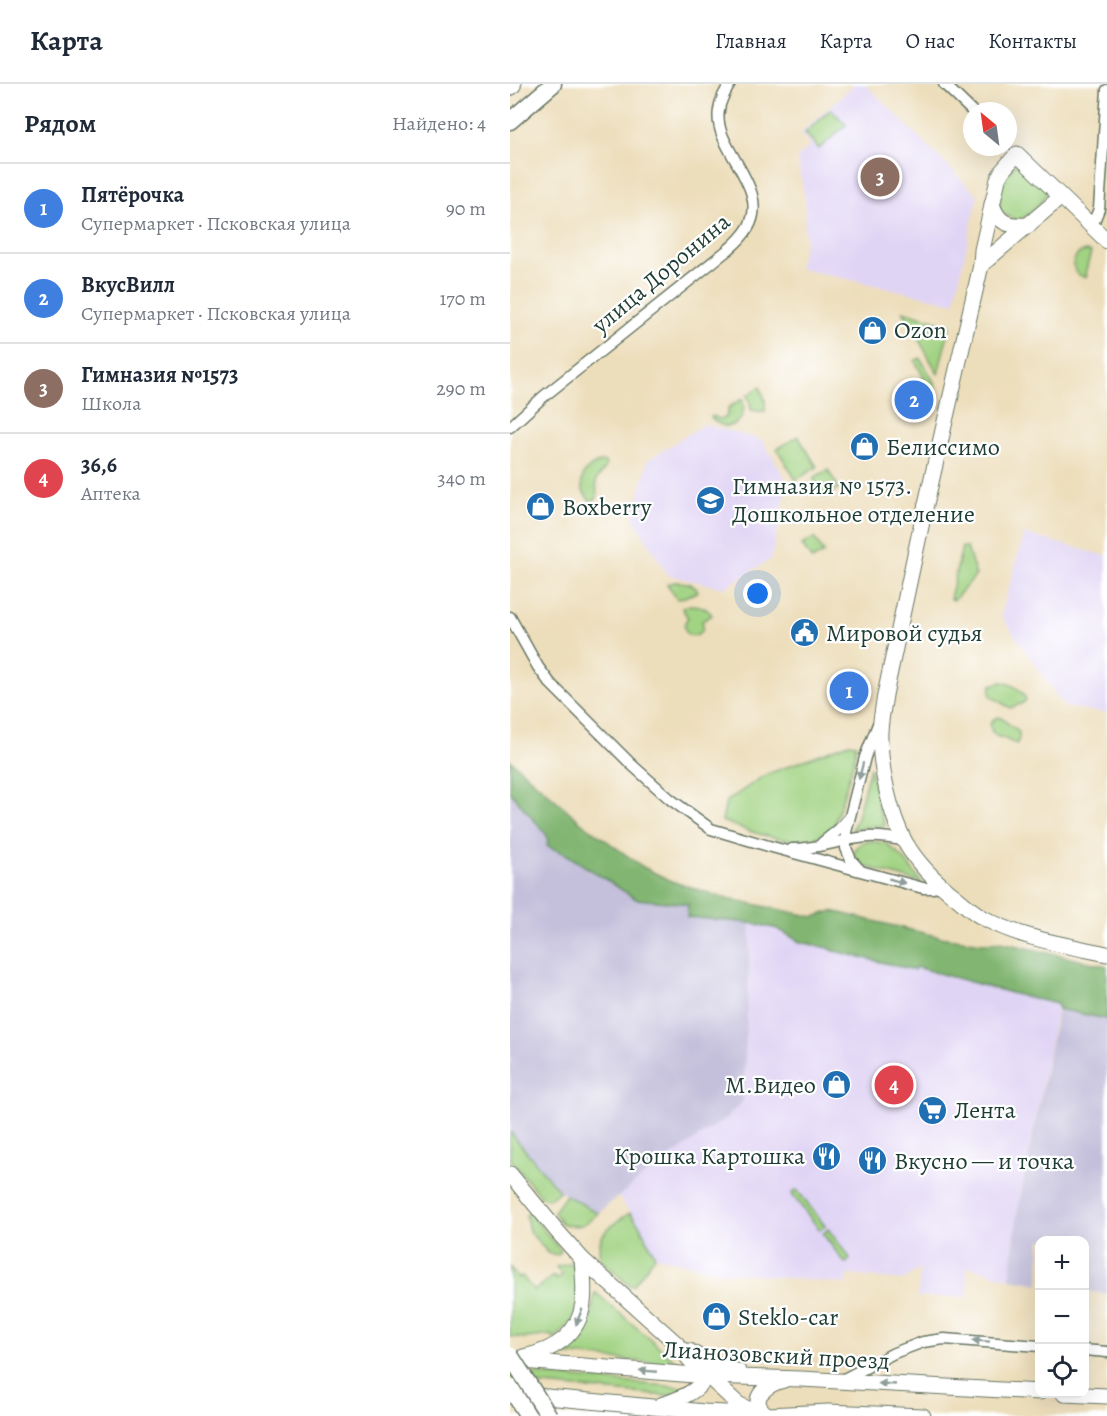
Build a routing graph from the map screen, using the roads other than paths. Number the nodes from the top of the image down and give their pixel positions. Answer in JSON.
{"nodes":[{"id":1,"x":553,"y":84,"type":"edge"},
{"id":2,"x":730,"y":84,"type":"edge"},
{"id":3,"x":944,"y":84,"type":"edge"},
{"id":4,"x":1107,"y":90,"type":"edge"},
{"id":5,"x":963,"y":102,"type":"edge"},
{"id":6,"x":510,"y":121,"type":"edge"},
{"id":7,"x":1017,"y":155,"type":"edge"},
{"id":8,"x":1009,"y":156,"type":"edge"},
{"id":9,"x":1062,"y":197,"type":"junction"},
{"id":10,"x":992,"y":204,"type":"junction"},
{"id":11,"x":1029,"y":225,"type":"junction"},
{"id":12,"x":1092,"y":226,"type":"junction"},
{"id":13,"x":1107,"y":241,"type":"edge"},
{"id":14,"x":981,"y":265,"type":"junction"},
{"id":15,"x":510,"y":427,"type":"edge"},
{"id":16,"x":510,"y":617,"type":"edge"},
{"id":17,"x":881,"y":716,"type":"junction"},
{"id":18,"x":848,"y":819,"type":"junction"},
{"id":19,"x":846,"y":841,"type":"junction"},
{"id":20,"x":905,"y":841,"type":"junction"},
{"id":21,"x":813,"y":847,"type":"junction"},
{"id":22,"x":780,"y":849,"type":"junction"},
{"id":23,"x":861,"y":870,"type":"junction"},
{"id":24,"x":940,"y":885,"type":"junction"},
{"id":25,"x":1107,"y":954,"type":"edge"},
{"id":26,"x":510,"y":1174,"type":"edge"},
{"id":27,"x":582,"y":1260,"type":"junction"},
{"id":28,"x":676,"y":1343,"type":"junction"},
{"id":29,"x":1035,"y":1346,"type":"edge"},
{"id":30,"x":1089,"y":1350,"type":"edge"},
{"id":31,"x":1107,"y":1352,"type":"edge"},
{"id":32,"x":511,"y":1358,"type":"edge"},
{"id":33,"x":703,"y":1359,"type":"junction"},
{"id":34,"x":706,"y":1376,"type":"junction"},
{"id":35,"x":753,"y":1377,"type":"junction"},
{"id":36,"x":790,"y":1378,"type":"junction"},
{"id":37,"x":840,"y":1381,"type":"junction"},
{"id":38,"x":510,"y":1387,"type":"edge"},
{"id":39,"x":1035,"y":1392,"type":"edge"},
{"id":40,"x":510,"y":1393,"type":"edge"},
{"id":41,"x":1089,"y":1395,"type":"edge"},
{"id":42,"x":1107,"y":1396,"type":"edge"},
{"id":43,"x":510,"y":1403,"type":"edge"},
{"id":44,"x":655,"y":1406,"type":"junction"},
{"id":45,"x":766,"y":1415,"type":"edge"},
{"id":46,"x":519,"y":1416,"type":"edge"},
{"id":47,"x":528,"y":1416,"type":"edge"},
{"id":48,"x":549,"y":1416,"type":"edge"},
{"id":49,"x":923,"y":1416,"type":"edge"}],
"edges":[{"from":1,"to":6,"type":"main road"},
{"from":2,"to":15,"type":"street","name":"улица Доронина"},
{"from":3,"to":5,"type":"street"},
{"from":4,"to":12,"type":"street"},
{"from":7,"to":9,"type":"main road"},
{"from":8,"to":10,"type":"main road"},
{"from":9,"to":11,"type":"main road"},
{"from":9,"to":12,"type":"main road"},
{"from":10,"to":11,"type":"main road"},
{"from":10,"to":14,"type":"main road"},
{"from":11,"to":14,"type":"main road"},
{"from":12,"to":13,"type":"main road"},
{"from":14,"to":17,"type":"main road"},
{"from":16,"to":22,"type":"street"},
{"from":17,"to":18,"type":"street","one_way":true},
{"from":17,"to":20,"type":"main road"},
{"from":18,"to":19,"type":"street"},
{"from":18,"to":21,"type":"street"},
{"from":19,"to":20,"type":"street"},
{"from":19,"to":21,"type":"street"},
{"from":19,"to":23,"type":"street"},
{"from":20,"to":24,"type":"main road"},
{"from":21,"to":22,"type":"street"},
{"from":22,"to":23,"type":"street"},
{"from":23,"to":24,"type":"street","one_way":true},
{"from":24,"to":25,"type":"main road"},
{"from":26,"to":27,"type":"main road"},
{"from":27,"to":28,"type":"main road"},
{"from":27,"to":32,"type":"main road","one_way":true},
{"from":28,"to":33,"type":"main road"},
{"from":28,"to":34,"type":"main road"},
{"from":29,"to":37,"type":"street","one_way":true},
{"from":30,"to":31,"type":"street"},
{"from":34,"to":32,"type":"main road","name":"Лианозовский проезд","one_way":true},
{"from":32,"to":48,"type":"main road","bridge":true},
{"from":33,"to":34,"type":"main road"},
{"from":33,"to":35,"type":"main road"},
{"from":34,"to":35,"type":"main road","name":"Лианозовский проезд"},
{"from":34,"to":44,"type":"main road"},
{"from":34,"to":45,"type":"main road"},
{"from":35,"to":36,"type":"main road","name":"Лианозовский проезд"},
{"from":36,"to":37,"type":"main road","name":"Лианозовский проезд"},
{"from":36,"to":45,"type":"main road"},
{"from":39,"to":37,"type":"main road","name":"Лианозовский проезд","one_way":true},
{"from":38,"to":47,"type":"main road","bridge":true},
{"from":40,"to":44,"type":"main road"},
{"from":41,"to":42,"type":"main road"},
{"from":43,"to":46,"type":"main road"},
{"from":44,"to":45,"type":"main road"},
{"from":45,"to":49,"type":"main road"}]}
